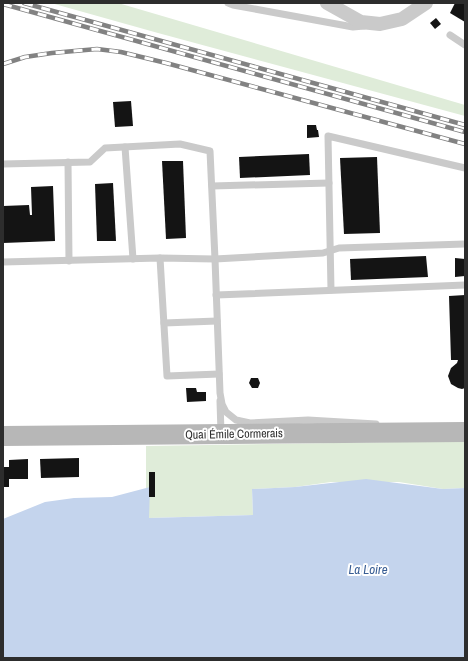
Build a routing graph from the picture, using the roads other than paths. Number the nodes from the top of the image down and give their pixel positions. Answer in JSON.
{"nodes":[{"id":1,"x":228,"y":3,"type":"edge"},
{"id":2,"x":327,"y":3,"type":"edge"},
{"id":3,"x":426,"y":3,"type":"edge"},
{"id":4,"x":380,"y":24,"type":"junction"},
{"id":5,"x":450,"y":36,"type":"dead end"},
{"id":6,"x":465,"y":45,"type":"edge"},
{"id":7,"x":125,"y":147,"type":"junction"},
{"id":8,"x":68,"y":162,"type":"junction"},
{"id":9,"x":3,"y":164,"type":"edge"},
{"id":10,"x":465,"y":168,"type":"edge"},
{"id":11,"x":329,"y":183,"type":"junction"},
{"id":12,"x":212,"y":186,"type":"junction"},
{"id":13,"x":465,"y":244,"type":"edge"},
{"id":14,"x":330,"y":251,"type":"junction"},
{"id":15,"x":160,"y":258,"type":"junction"},
{"id":16,"x":133,"y":259,"type":"junction"},
{"id":17,"x":215,"y":259,"type":"junction"},
{"id":18,"x":69,"y":261,"type":"junction"},
{"id":19,"x":3,"y":262,"type":"edge"},
{"id":20,"x":465,"y":285,"type":"edge"},
{"id":21,"x":331,"y":290,"type":"junction"},
{"id":22,"x":216,"y":295,"type":"junction"},
{"id":23,"x":217,"y":321,"type":"junction"},
{"id":24,"x":164,"y":322,"type":"junction"},
{"id":25,"x":219,"y":374,"type":"junction"},
{"id":26,"x":220,"y":391,"type":"junction"},
{"id":27,"x":415,"y":432,"type":"junction"},
{"id":28,"x":465,"y":432,"type":"edge"},
{"id":29,"x":221,"y":434,"type":"junction"},
{"id":30,"x":3,"y":436,"type":"edge"}],
"edges":[{"from":1,"to":4,"type":"lane"},
{"from":2,"to":4,"type":"street"},
{"from":3,"to":4,"type":"street"},
{"from":5,"to":6,"type":"lane"},
{"from":7,"to":8,"type":"lane"},
{"from":7,"to":12,"type":"lane"},
{"from":7,"to":16,"type":"lane"},
{"from":8,"to":9,"type":"lane"},
{"from":8,"to":18,"type":"lane"},
{"from":10,"to":11,"type":"lane"},
{"from":11,"to":12,"type":"lane"},
{"from":11,"to":14,"type":"lane"},
{"from":12,"to":17,"type":"lane"},
{"from":13,"to":14,"type":"lane"},
{"from":14,"to":17,"type":"lane"},
{"from":14,"to":21,"type":"lane"},
{"from":15,"to":16,"type":"lane"},
{"from":15,"to":17,"type":"lane"},
{"from":15,"to":24,"type":"lane"},
{"from":16,"to":18,"type":"lane"},
{"from":17,"to":22,"type":"lane"},
{"from":18,"to":19,"type":"lane"},
{"from":20,"to":21,"type":"lane"},
{"from":21,"to":22,"type":"lane"},
{"from":22,"to":23,"type":"lane"},
{"from":23,"to":24,"type":"lane"},
{"from":23,"to":25,"type":"lane"},
{"from":24,"to":25,"type":"lane"},
{"from":25,"to":26,"type":"lane"},
{"from":26,"to":27,"type":"lane"},
{"from":26,"to":29,"type":"lane"},
{"from":27,"to":28,"type":"main road","name":"Quai Émile Cormerais"},
{"from":27,"to":29,"type":"main road","name":"Quai Émile Cormerais"},
{"from":29,"to":30,"type":"main road","name":"Quai Émile Cormerais"}]}
